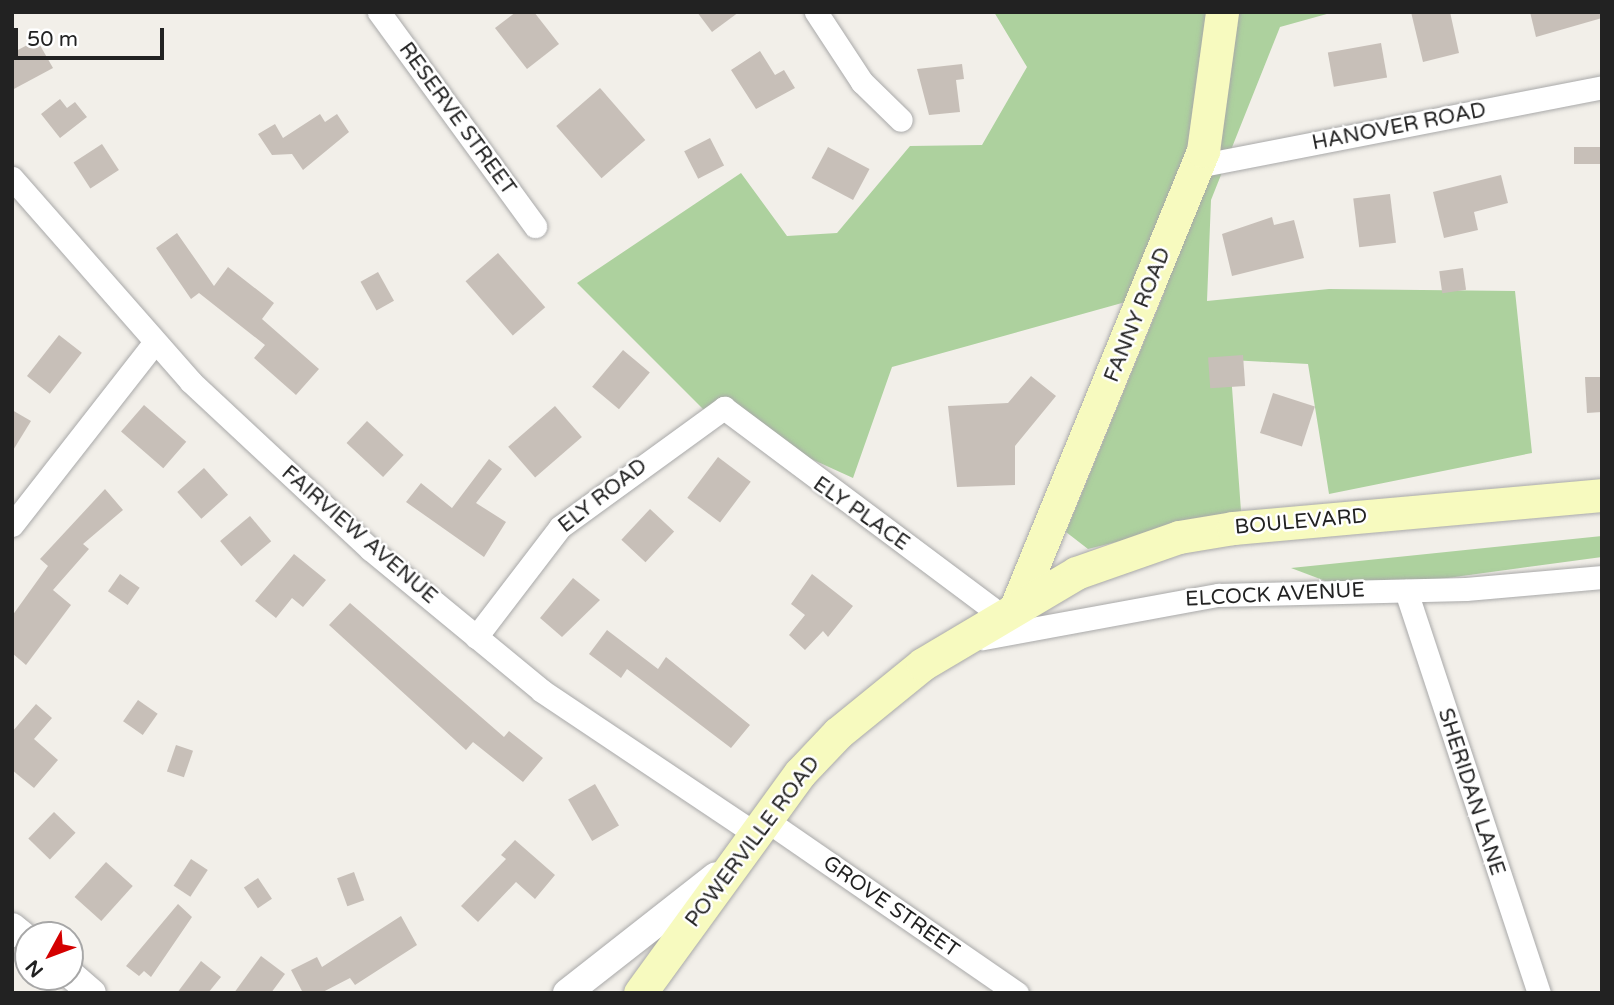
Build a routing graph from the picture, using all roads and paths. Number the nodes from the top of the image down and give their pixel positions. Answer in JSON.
{"nodes":[{"id":1,"x":379,"y":12,"type":"edge"},
{"id":2,"x":816,"y":12,"type":"edge"},
{"id":3,"x":1222,"y":12,"type":"edge"},
{"id":4,"x":1602,"y":87,"type":"edge"},
{"id":5,"x":901,"y":120,"type":"dead end"},
{"id":6,"x":1197,"y":166,"type":"junction"},
{"id":7,"x":12,"y":178,"type":"edge"},
{"id":8,"x":535,"y":226,"type":"dead end"},
{"id":9,"x":155,"y":342,"type":"junction"},
{"id":10,"x":724,"y":408,"type":"joint"},
{"id":11,"x":1602,"y":495,"type":"edge"},
{"id":12,"x":12,"y":525,"type":"edge"},
{"id":13,"x":1602,"y":577,"type":"edge"},
{"id":14,"x":1406,"y":591,"type":"junction"},
{"id":15,"x":1008,"y":611,"type":"junction"},
{"id":16,"x":476,"y":636,"type":"junction"},
{"id":17,"x":952,"y":645,"type":"junction"},
{"id":18,"x":754,"y":836,"type":"junction"},
{"id":19,"x":567,"y":993,"type":"edge"},
{"id":20,"x":640,"y":993,"type":"edge"},
{"id":21,"x":1017,"y":993,"type":"edge"},
{"id":22,"x":1539,"y":993,"type":"edge"}],
"edges":[{"from":1,"to":8,"type":"street","name":"RESERVE STREET"},
{"from":2,"to":5,"type":"street"},
{"from":3,"to":6,"type":"main road","name":"FANNY ROAD"},
{"from":4,"to":6,"type":"street","name":"HANOVER ROAD"},
{"from":6,"to":15,"type":"main road","name":"FANNY ROAD"},
{"from":7,"to":9,"type":"street","name":"FAIRVIEW AVENUE"},
{"from":9,"to":12,"type":"street"},
{"from":9,"to":16,"type":"street","name":"FAIRVIEW AVENUE"},
{"from":10,"to":15,"type":"street","name":"ELY PLACE"},
{"from":10,"to":16,"type":"street","name":"ELY ROAD"},
{"from":11,"to":15,"type":"main road","name":"BOULEVARD"},
{"from":13,"to":14,"type":"street","name":"ELCOCK AVENUE"},
{"from":14,"to":17,"type":"street","name":"ELCOCK AVENUE"},
{"from":14,"to":22,"type":"street","name":"SHERIDAN LANE"},
{"from":15,"to":17,"type":"main road","name":"POWERVILLE ROAD"},
{"from":16,"to":18,"type":"street","name":"FAIRVIEW AVENUE"},
{"from":17,"to":18,"type":"main road","name":"POWERVILLE ROAD"},
{"from":18,"to":19,"type":"street"},
{"from":18,"to":20,"type":"main road","name":"POWERVILLE ROAD"},
{"from":18,"to":21,"type":"street","name":"GROVE STREET"}]}
